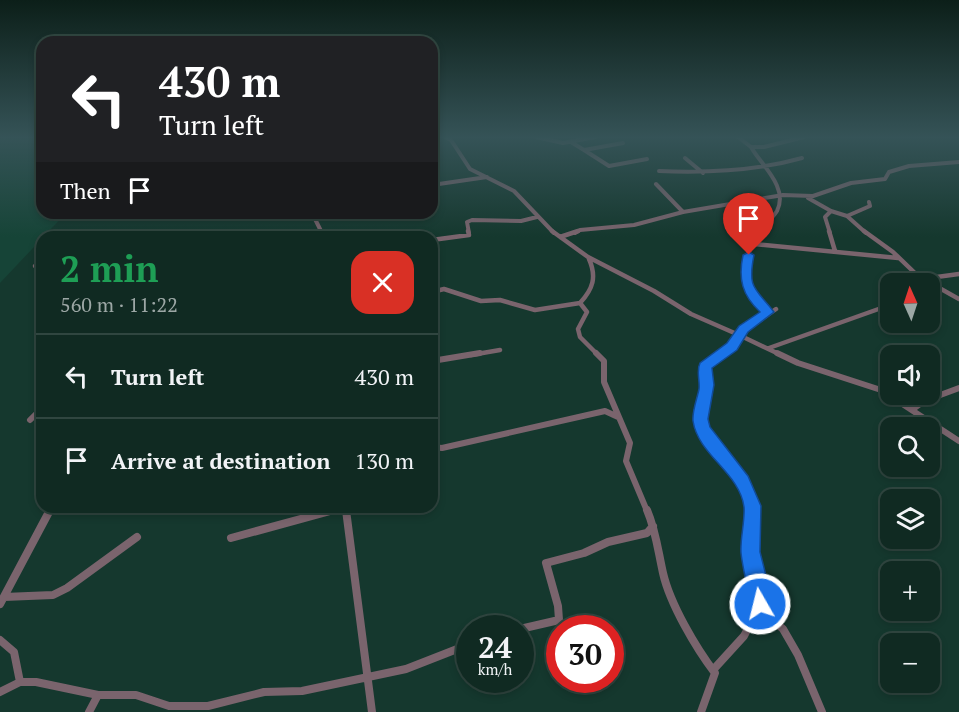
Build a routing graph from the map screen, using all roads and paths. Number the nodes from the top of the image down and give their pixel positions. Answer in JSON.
{"nodes":[{"id":1,"x":473,"y":170,"type":"edge"},
{"id":2,"x":700,"y":170,"type":"edge"},
{"id":3,"x":722,"y":170,"type":"edge"},
{"id":4,"x":769,"y":170,"type":"edge"},
{"id":5,"x":895,"y":170,"type":"edge"},
{"id":6,"x":659,"y":171,"type":"dead end"},
{"id":7,"x":704,"y":173,"type":"junction"},
{"id":8,"x":487,"y":177,"type":"junction"},
{"id":9,"x":438,"y":184,"type":"edge"},
{"id":10,"x":656,"y":184,"type":"dead end"},
{"id":11,"x":780,"y":196,"type":"junction"},
{"id":12,"x":803,"y":197,"type":"junction"},
{"id":13,"x":869,"y":202,"type":"dead end"},
{"id":14,"x":683,"y":212,"type":"junction"},
{"id":15,"x":831,"y":212,"type":"junction"},
{"id":16,"x":537,"y":216,"type":"junction"},
{"id":17,"x":847,"y":216,"type":"junction"},
{"id":18,"x":560,"y":237,"type":"junction"},
{"id":19,"x":438,"y":239,"type":"edge"},
{"id":20,"x":753,"y":244,"type":"junction"},
{"id":21,"x":836,"y":251,"type":"junction"},
{"id":22,"x":588,"y":257,"type":"junction"},
{"id":23,"x":898,"y":258,"type":"junction"},
{"id":24,"x":915,"y":273,"type":"edge"},
{"id":25,"x":959,"y":274,"type":"edge"},
{"id":26,"x":940,"y":277,"type":"edge"},
{"id":27,"x":940,"y":289,"type":"edge"},
{"id":28,"x":438,"y":290,"type":"edge"},
{"id":29,"x":959,"y":299,"type":"edge"},
{"id":30,"x":580,"y":303,"type":"junction"},
{"id":31,"x":880,"y":308,"type":"edge"},
{"id":32,"x":776,"y":309,"type":"dead end"},
{"id":33,"x":768,"y":312,"type":"junction"},
{"id":34,"x":738,"y":335,"type":"junction"},
{"id":35,"x":769,"y":348,"type":"junction"},
{"id":36,"x":500,"y":350,"type":"dead end"},
{"id":37,"x":438,"y":361,"type":"edge"},
{"id":38,"x":959,"y":388,"type":"edge"},
{"id":39,"x":913,"y":409,"type":"junction"},
{"id":40,"x":36,"y":414,"type":"edge"},
{"id":41,"x":618,"y":417,"type":"junction"},
{"id":42,"x":30,"y":420,"type":"dead end"},
{"id":43,"x":959,"y":441,"type":"edge"},
{"id":44,"x":438,"y":448,"type":"edge"},
{"id":45,"x":49,"y":513,"type":"edge"},
{"id":46,"x":324,"y":513,"type":"edge"},
{"id":47,"x":347,"y":513,"type":"edge"},
{"id":48,"x":653,"y":526,"type":"junction"},
{"id":49,"x":137,"y":537,"type":"dead end"},
{"id":50,"x":231,"y":538,"type":"dead end"},
{"id":51,"x":2,"y":601,"type":"edge"},
{"id":52,"x":759,"y":608,"type":"junction"},
{"id":53,"x":534,"y":626,"type":"edge"},
{"id":54,"x":0,"y":640,"type":"edge"},
{"id":55,"x":456,"y":649,"type":"edge"},
{"id":56,"x":713,"y":670,"type":"junction"},
{"id":57,"x":367,"y":676,"type":"junction"},
{"id":58,"x":20,"y":682,"type":"junction"},
{"id":59,"x":0,"y":692,"type":"edge"},
{"id":60,"x":98,"y":695,"type":"junction"},
{"id":61,"x":89,"y":712,"type":"edge"},
{"id":62,"x":372,"y":712,"type":"edge"},
{"id":63,"x":701,"y":712,"type":"edge"},
{"id":64,"x":822,"y":712,"type":"edge"}],
"edges":[{"from":1,"to":8,"type":"street"},
{"from":2,"to":7,"type":"street"},
{"from":3,"to":7,"type":"street"},
{"from":4,"to":11,"type":"street"},
{"from":5,"to":12,"type":"street"},
{"from":6,"to":7,"type":"street"},
{"from":8,"to":9,"type":"street"},
{"from":8,"to":16,"type":"street"},
{"from":10,"to":14,"type":"street"},
{"from":11,"to":12,"type":"street"},
{"from":11,"to":14,"type":"street"},
{"from":11,"to":20,"type":"street"},
{"from":12,"to":15,"type":"street"},
{"from":13,"to":17,"type":"street"},
{"from":14,"to":18,"type":"street"},
{"from":15,"to":17,"type":"street"},
{"from":15,"to":21,"type":"street"},
{"from":16,"to":18,"type":"street"},
{"from":16,"to":19,"type":"street"},
{"from":17,"to":23,"type":"street"},
{"from":18,"to":22,"type":"street"},
{"from":20,"to":21,"type":"street"},
{"from":20,"to":33,"type":"street"},
{"from":21,"to":23,"type":"street"},
{"from":22,"to":30,"type":"street"},
{"from":22,"to":34,"type":"street"},
{"from":23,"to":24,"type":"street"},
{"from":25,"to":26,"type":"street"},
{"from":27,"to":29,"type":"street"},
{"from":28,"to":30,"type":"street"},
{"from":30,"to":41,"type":"street"},
{"from":31,"to":35,"type":"street"},
{"from":32,"to":33,"type":"street"},
{"from":33,"to":34,"type":"street"},
{"from":34,"to":35,"type":"street"},
{"from":34,"to":52,"type":"street"},
{"from":35,"to":39,"type":"street"},
{"from":36,"to":37,"type":"street"},
{"from":38,"to":39,"type":"street"},
{"from":39,"to":43,"type":"street"},
{"from":40,"to":42,"type":"street"},
{"from":41,"to":44,"type":"street"},
{"from":41,"to":48,"type":"street"},
{"from":45,"to":51,"type":"street"},
{"from":46,"to":50,"type":"street"},
{"from":47,"to":57,"type":"street"},
{"from":48,"to":53,"type":"street"},
{"from":48,"to":56,"type":"street"},
{"from":49,"to":51,"type":"street"},
{"from":52,"to":56,"type":"street"},
{"from":52,"to":64,"type":"street"},
{"from":54,"to":58,"type":"street"},
{"from":55,"to":57,"type":"street"},
{"from":56,"to":63,"type":"street"},
{"from":57,"to":60,"type":"street"},
{"from":57,"to":62,"type":"street"},
{"from":58,"to":59,"type":"street"},
{"from":58,"to":60,"type":"street"},
{"from":60,"to":61,"type":"street"}]}
